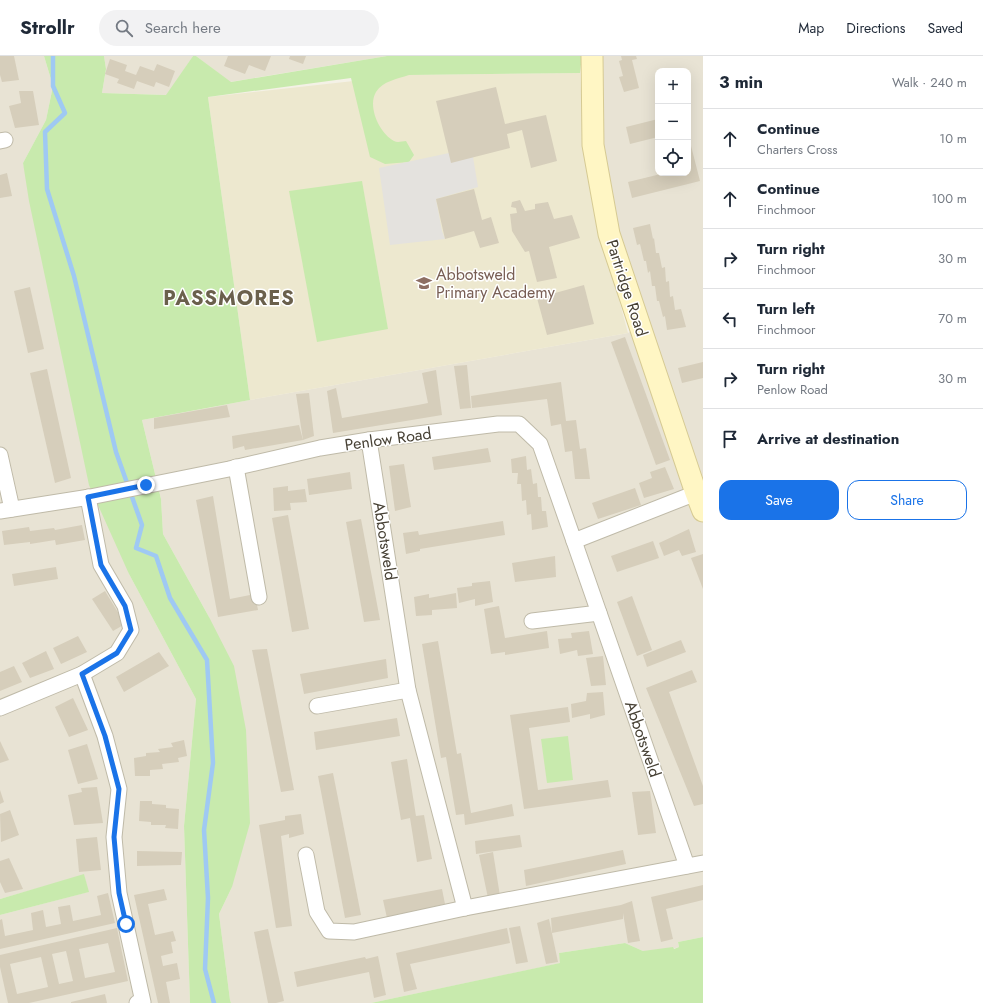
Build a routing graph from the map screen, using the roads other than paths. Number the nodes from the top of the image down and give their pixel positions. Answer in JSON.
{"nodes":[{"id":1,"x":592,"y":56,"type":"edge"},
{"id":2,"x":369,"y":440,"type":"junction"},
{"id":3,"x":0,"y":455,"type":"edge"},
{"id":4,"x":236,"y":468,"type":"junction"},
{"id":5,"x":88,"y":497,"type":"junction"},
{"id":6,"x":699,"y":502,"type":"edge"},
{"id":7,"x":6,"y":510,"type":"edge"},
{"id":8,"x":574,"y":541,"type":"junction"},
{"id":9,"x":259,"y":597,"type":"dead end"},
{"id":10,"x":599,"y":613,"type":"junction"},
{"id":11,"x":532,"y":621,"type":"dead end"},
{"id":12,"x":82,"y":674,"type":"junction"},
{"id":13,"x":408,"y":690,"type":"junction"},
{"id":14,"x":317,"y":706,"type":"dead end"},
{"id":15,"x":0,"y":708,"type":"edge"},
{"id":16,"x":306,"y":856,"type":"dead end"},
{"id":17,"x":703,"y":863,"type":"edge"},
{"id":18,"x":687,"y":866,"type":"junction"},
{"id":19,"x":465,"y":908,"type":"junction"},
{"id":20,"x":137,"y":1003,"type":"edge"}],
"edges":[{"from":1,"to":6,"type":"street","name":"Partridge Road"},
{"from":2,"to":4,"type":"street","name":"Penlow Road"},
{"from":2,"to":8,"type":"street","name":"Penlow Road"},
{"from":2,"to":13,"type":"street","name":"Abbotsweld"},
{"from":3,"to":7,"type":"street"},
{"from":4,"to":5,"type":"street","name":"Penlow Road"},
{"from":4,"to":9,"type":"street"},
{"from":5,"to":7,"type":"street","name":"Penlow Road"},
{"from":5,"to":12,"type":"street"},
{"from":6,"to":8,"type":"street"},
{"from":8,"to":10,"type":"street","name":"Abbotsweld"},
{"from":10,"to":11,"type":"street"},
{"from":10,"to":18,"type":"street","name":"Abbotsweld"},
{"from":12,"to":15,"type":"street"},
{"from":12,"to":20,"type":"street"},
{"from":13,"to":14,"type":"street"},
{"from":13,"to":19,"type":"street","name":"Abbotsweld"},
{"from":16,"to":19,"type":"street"},
{"from":17,"to":18,"type":"street"},
{"from":18,"to":19,"type":"street"}]}
